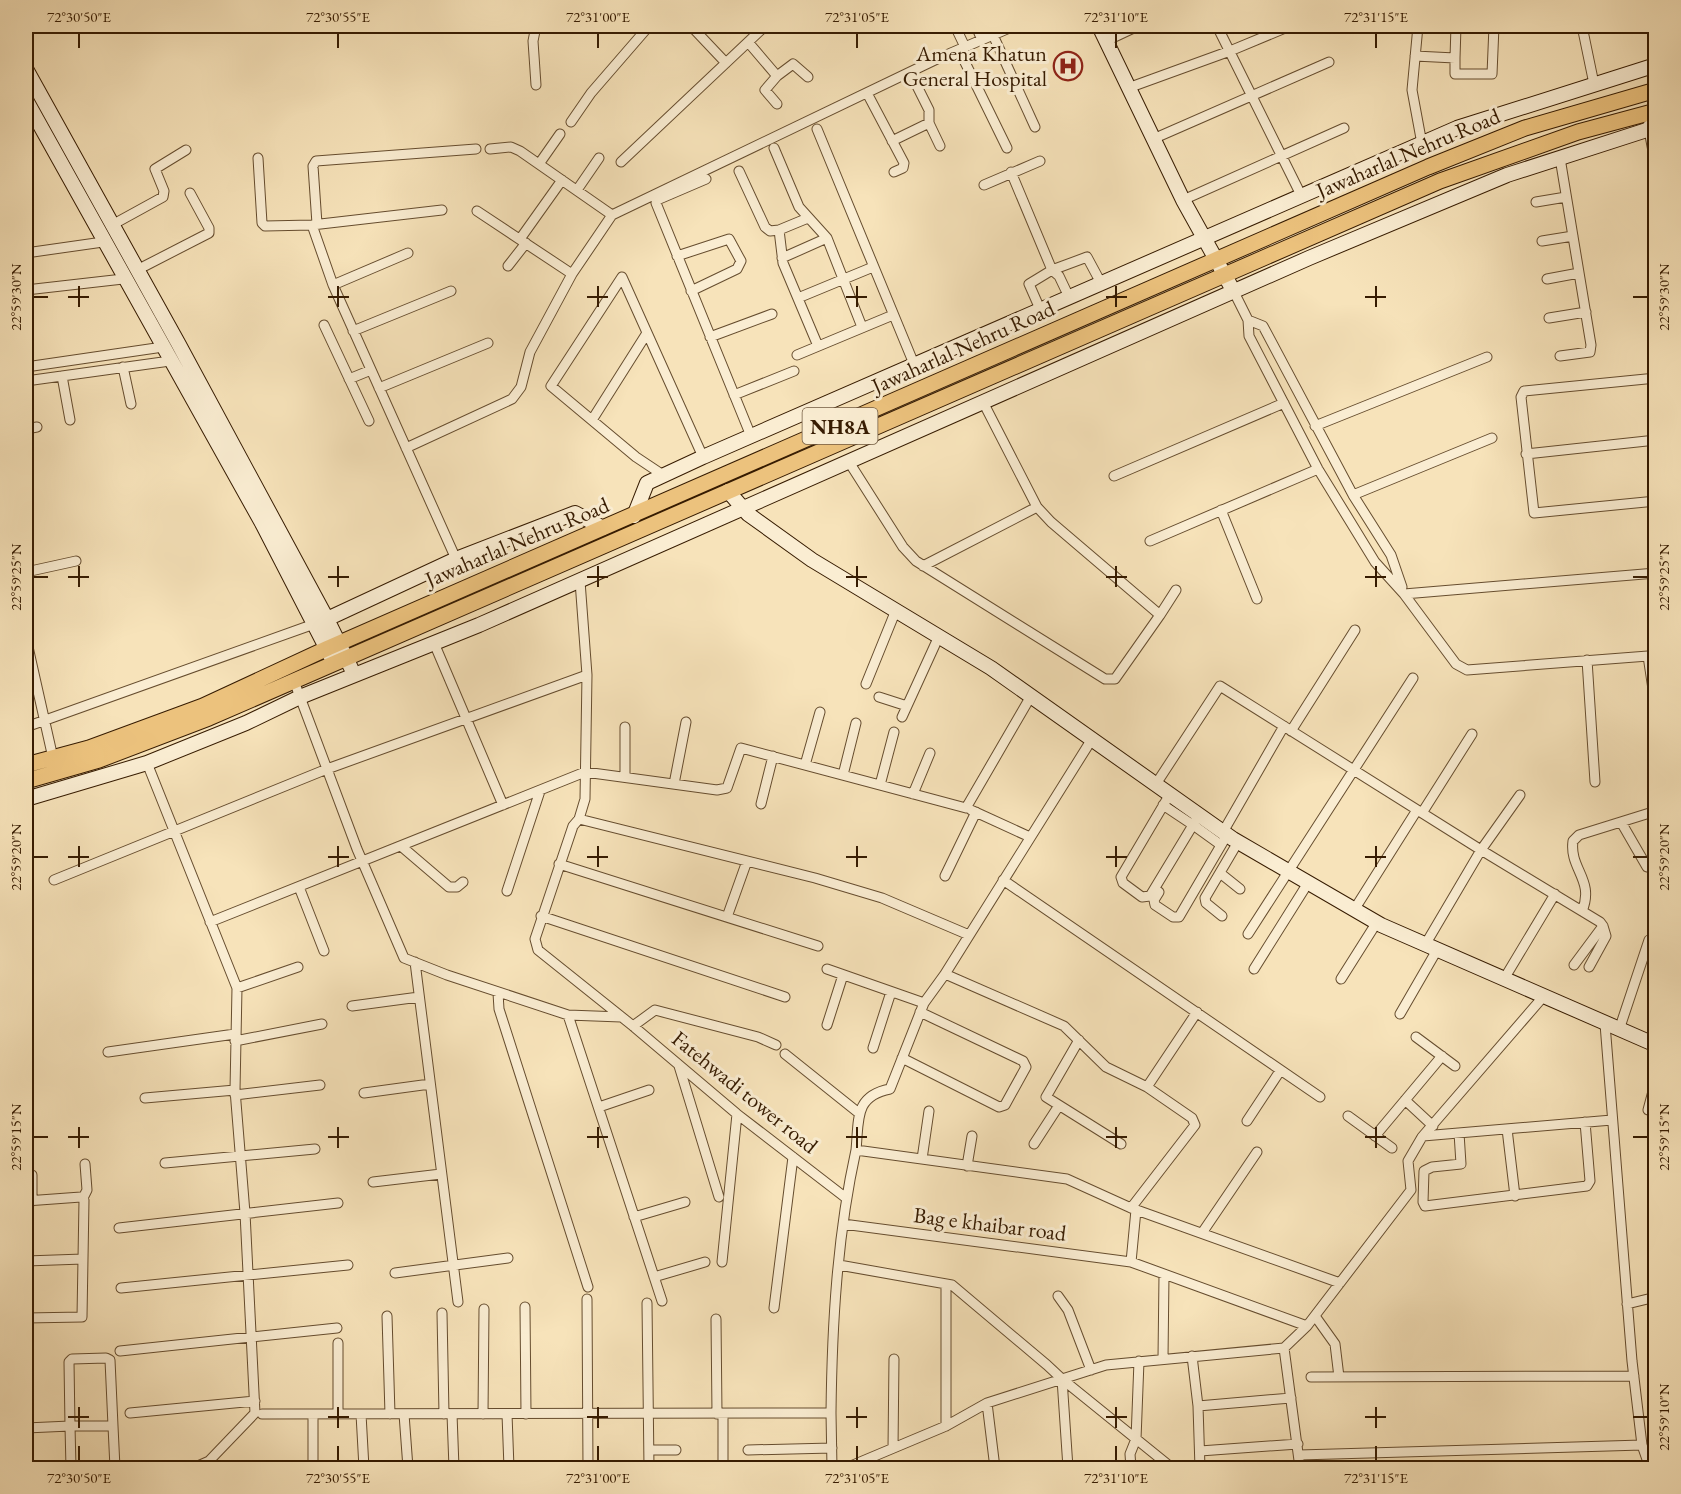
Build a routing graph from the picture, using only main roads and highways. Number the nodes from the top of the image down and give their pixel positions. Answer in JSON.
{"nodes":[{"id":1,"x":1656,"y":90,"type":"edge"},
{"id":2,"x":1651,"y":120,"type":"edge"},
{"id":3,"x":26,"y":765,"type":"edge"},
{"id":4,"x":26,"y":781,"type":"edge"}],
"edges":[{"from":1,"to":3,"type":"main road","name":"Jawaharlal Nehru Road","number":"NH8A"},
{"from":2,"to":4,"type":"main road","name":"Jawaharlal Nehru Road","number":"NH8A"}]}
